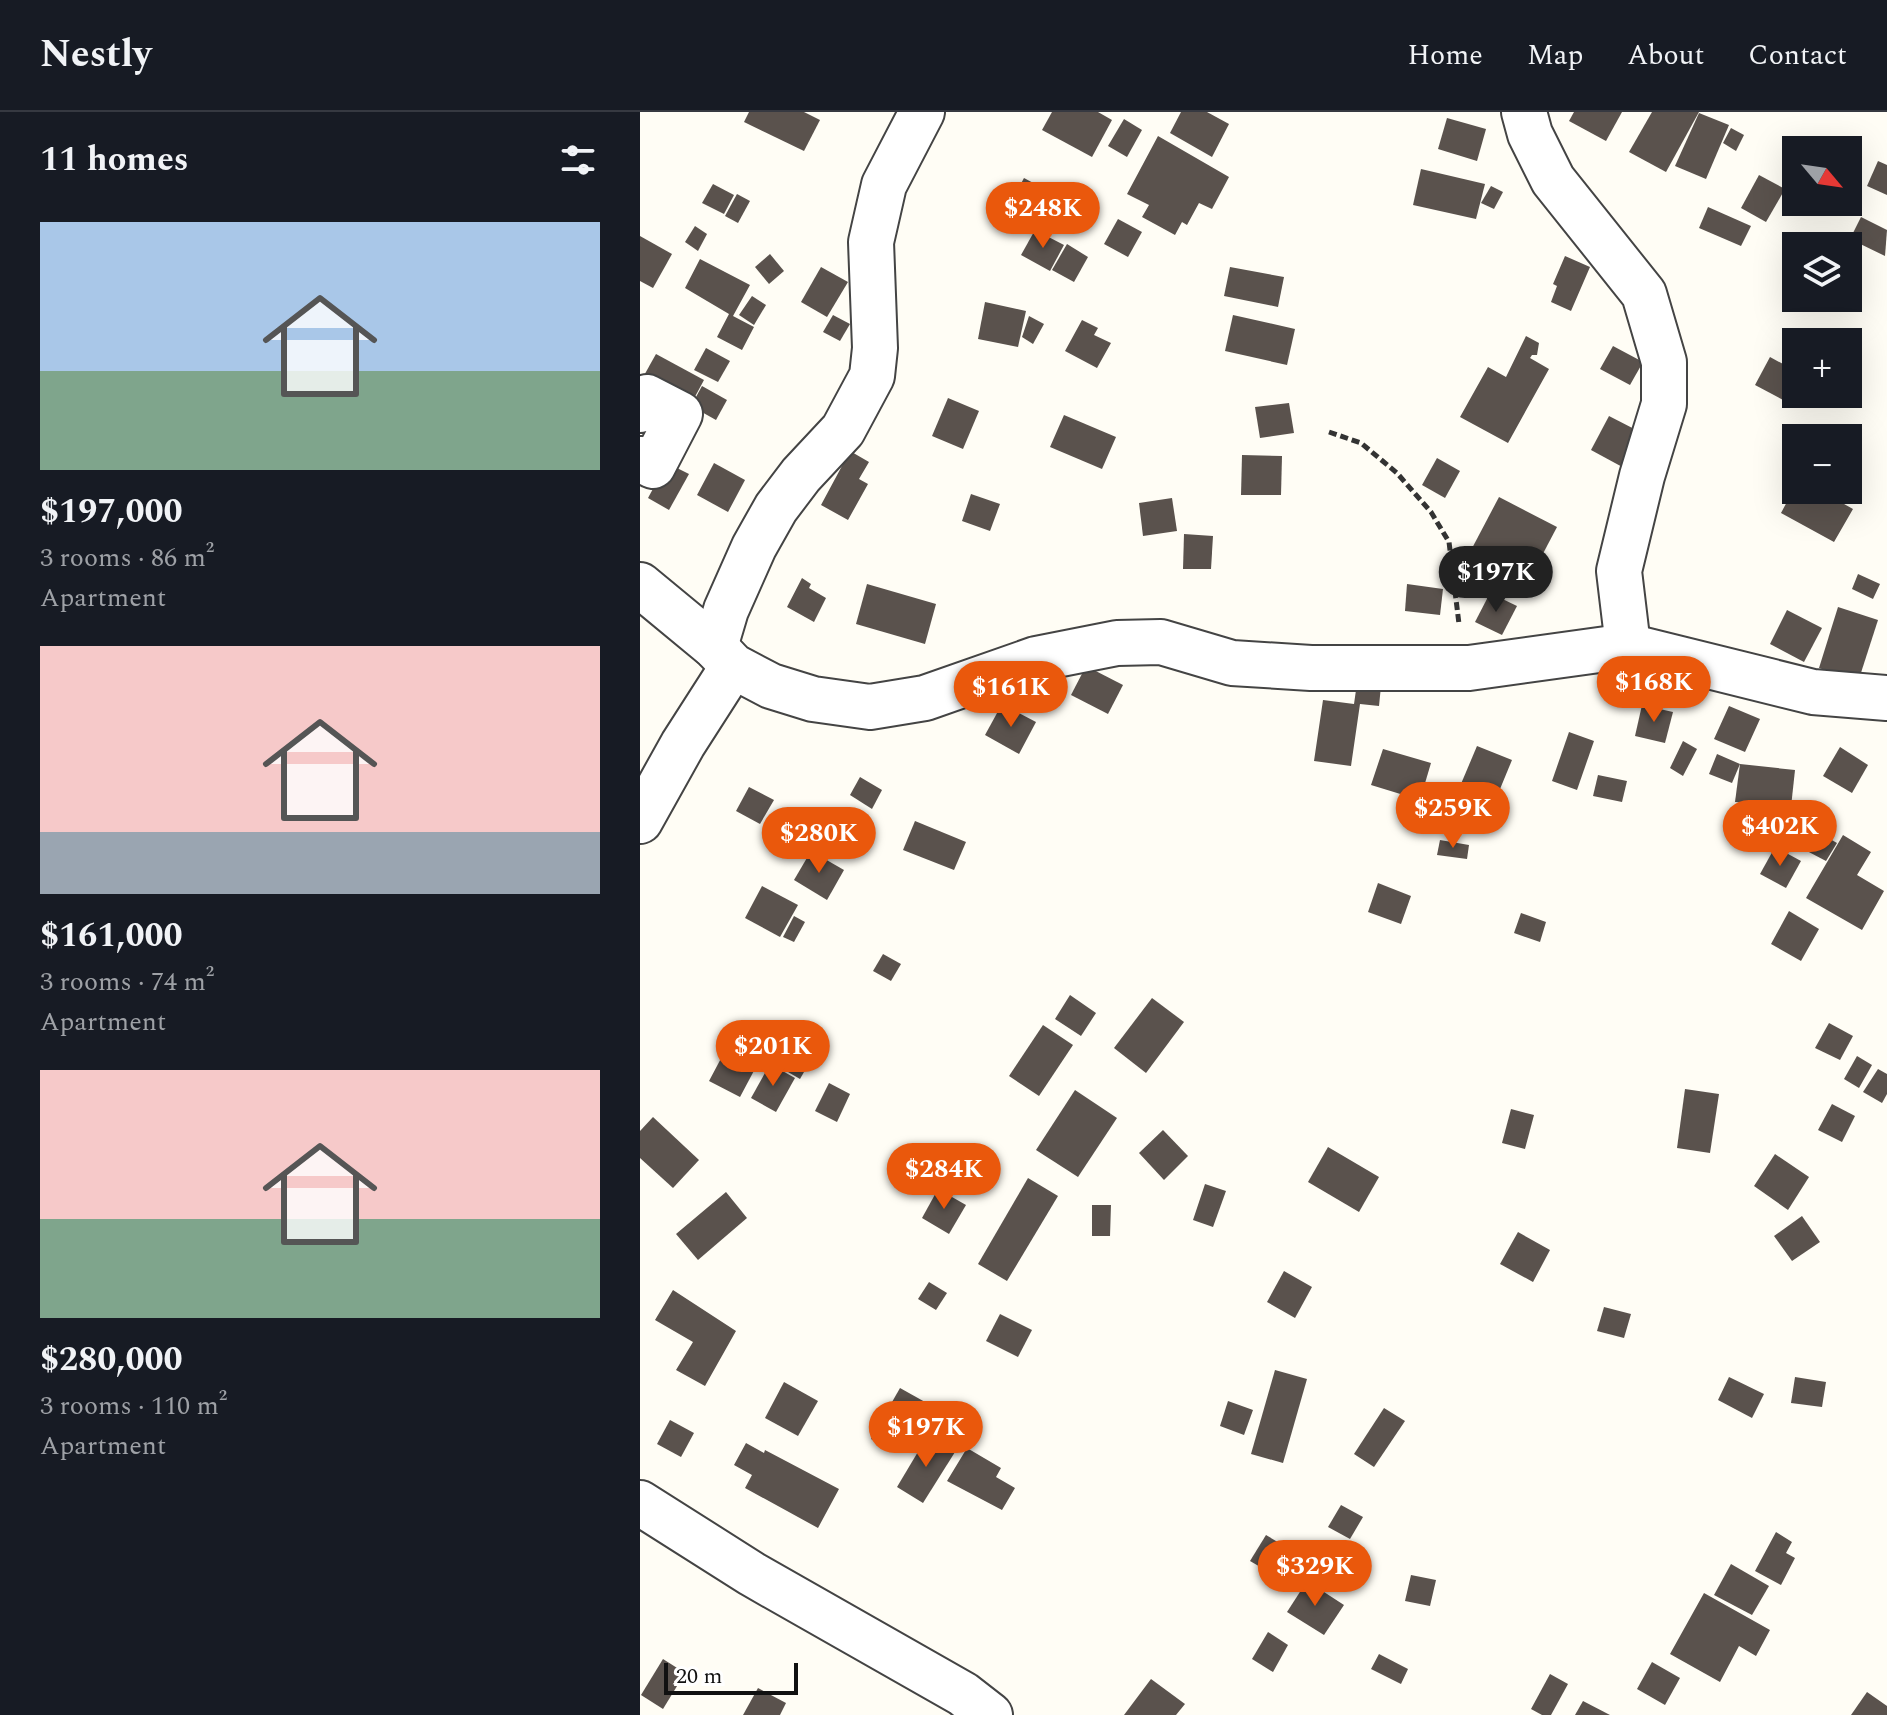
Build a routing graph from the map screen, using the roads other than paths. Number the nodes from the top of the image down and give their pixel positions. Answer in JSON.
{"nodes":[{"id":1,"x":922,"y":112,"type":"edge"},
{"id":2,"x":1524,"y":112,"type":"edge"},
{"id":3,"x":640,"y":410,"type":"edge"},
{"id":4,"x":640,"y":459,"type":"edge"},
{"id":5,"x":640,"y":585,"type":"edge"},
{"id":6,"x":1628,"y":646,"type":"junction"},
{"id":7,"x":724,"y":656,"type":"junction"},
{"id":8,"x":1887,"y":698,"type":"edge"},
{"id":9,"x":640,"y":821,"type":"edge"},
{"id":10,"x":640,"y":1503,"type":"edge"},
{"id":11,"x":965,"y":1708,"type":"edge"}],
"edges":[{"from":1,"to":7,"type":"street"},
{"from":2,"to":6,"type":"street"},
{"from":3,"to":4,"type":"street"},
{"from":5,"to":7,"type":"street"},
{"from":6,"to":7,"type":"street"},
{"from":6,"to":8,"type":"street"},
{"from":7,"to":9,"type":"street"},
{"from":10,"to":11,"type":"street"}]}
